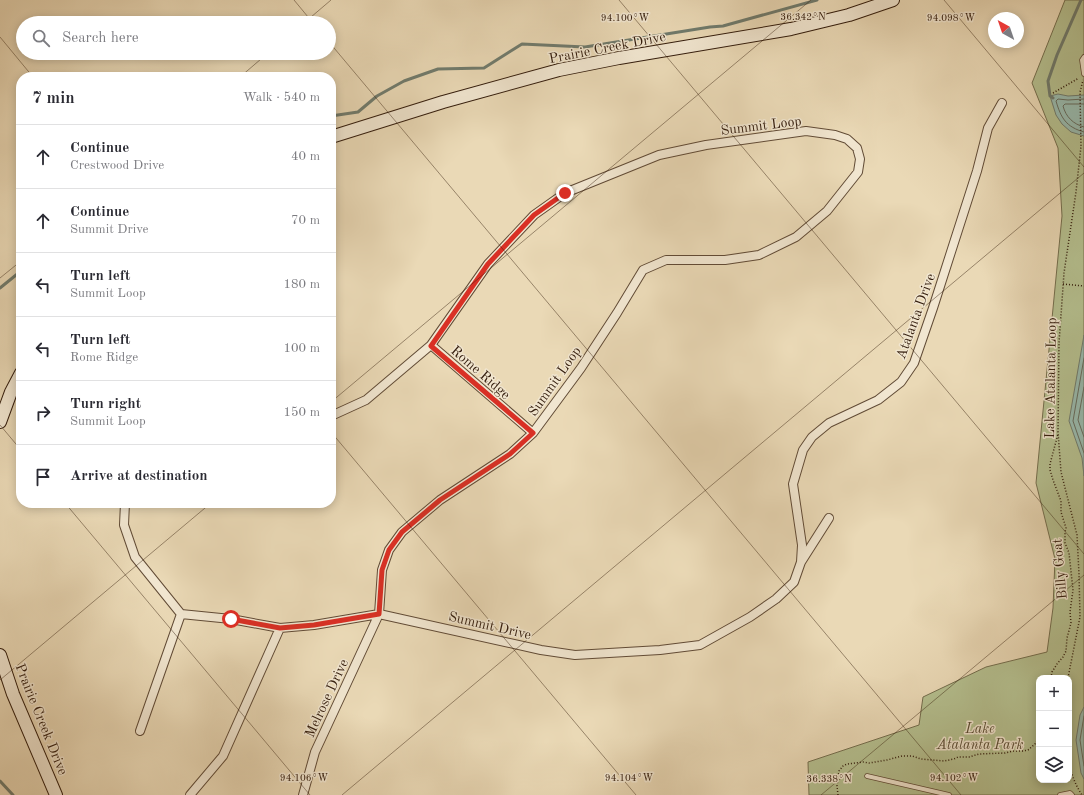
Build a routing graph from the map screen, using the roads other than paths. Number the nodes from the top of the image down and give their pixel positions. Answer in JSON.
{"nodes":[{"id":1,"x":893,"y":0,"type":"edge"},
{"id":2,"x":1084,"y":57,"type":"edge"},
{"id":3,"x":1084,"y":76,"type":"edge"},
{"id":4,"x":1002,"y":103,"type":"dead end"},
{"id":5,"x":336,"y":135,"type":"edge"},
{"id":6,"x":431,"y":346,"type":"junction"},
{"id":7,"x":16,"y":382,"type":"edge"},
{"id":8,"x":336,"y":414,"type":"edge"},
{"id":9,"x":0,"y":422,"type":"edge"},
{"id":10,"x":533,"y":433,"type":"junction"},
{"id":11,"x":125,"y":508,"type":"edge"},
{"id":12,"x":829,"y":518,"type":"dead end"},
{"id":13,"x":801,"y":562,"type":"junction"},
{"id":14,"x":181,"y":614,"type":"junction"},
{"id":15,"x":379,"y":614,"type":"junction"},
{"id":16,"x":280,"y":628,"type":"junction"},
{"id":17,"x":0,"y":655,"type":"edge"},
{"id":18,"x":140,"y":731,"type":"dead end"},
{"id":19,"x":867,"y":776,"type":"dead end"},
{"id":20,"x":1071,"y":794,"type":"edge"},
{"id":21,"x":56,"y":795,"type":"edge"},
{"id":22,"x":190,"y":795,"type":"edge"},
{"id":23,"x":303,"y":795,"type":"edge"},
{"id":24,"x":949,"y":795,"type":"edge"},
{"id":25,"x":1060,"y":795,"type":"edge"}],
"edges":[{"from":1,"to":5,"type":"main road","name":"Prairie Creek Drive"},
{"from":2,"to":3,"type":"lane"},
{"from":4,"to":13,"type":"street","name":"Atalanta Drive"},
{"from":6,"to":8,"type":"street","name":"Summit Loop"},
{"from":6,"to":10,"type":"street","name":"Rome Ridge"},
{"from":6,"to":10,"type":"street","name":"Summit Loop"},
{"from":7,"to":9,"type":"main road"},
{"from":10,"to":15,"type":"street","name":"Summit Loop"},
{"from":11,"to":14,"type":"street"},
{"from":12,"to":13,"type":"street","name":"Summit Drive"},
{"from":13,"to":15,"type":"street","name":"Summit Drive"},
{"from":14,"to":16,"type":"street","name":"Summit Drive"},
{"from":14,"to":18,"type":"street"},
{"from":15,"to":16,"type":"street","name":"Summit Drive"},
{"from":15,"to":23,"type":"street","name":"Melrose Drive"},
{"from":16,"to":22,"type":"street"},
{"from":17,"to":21,"type":"main road","name":"Prairie Creek Drive"},
{"from":19,"to":24,"type":"lane"},
{"from":20,"to":25,"type":"lane"}]}
